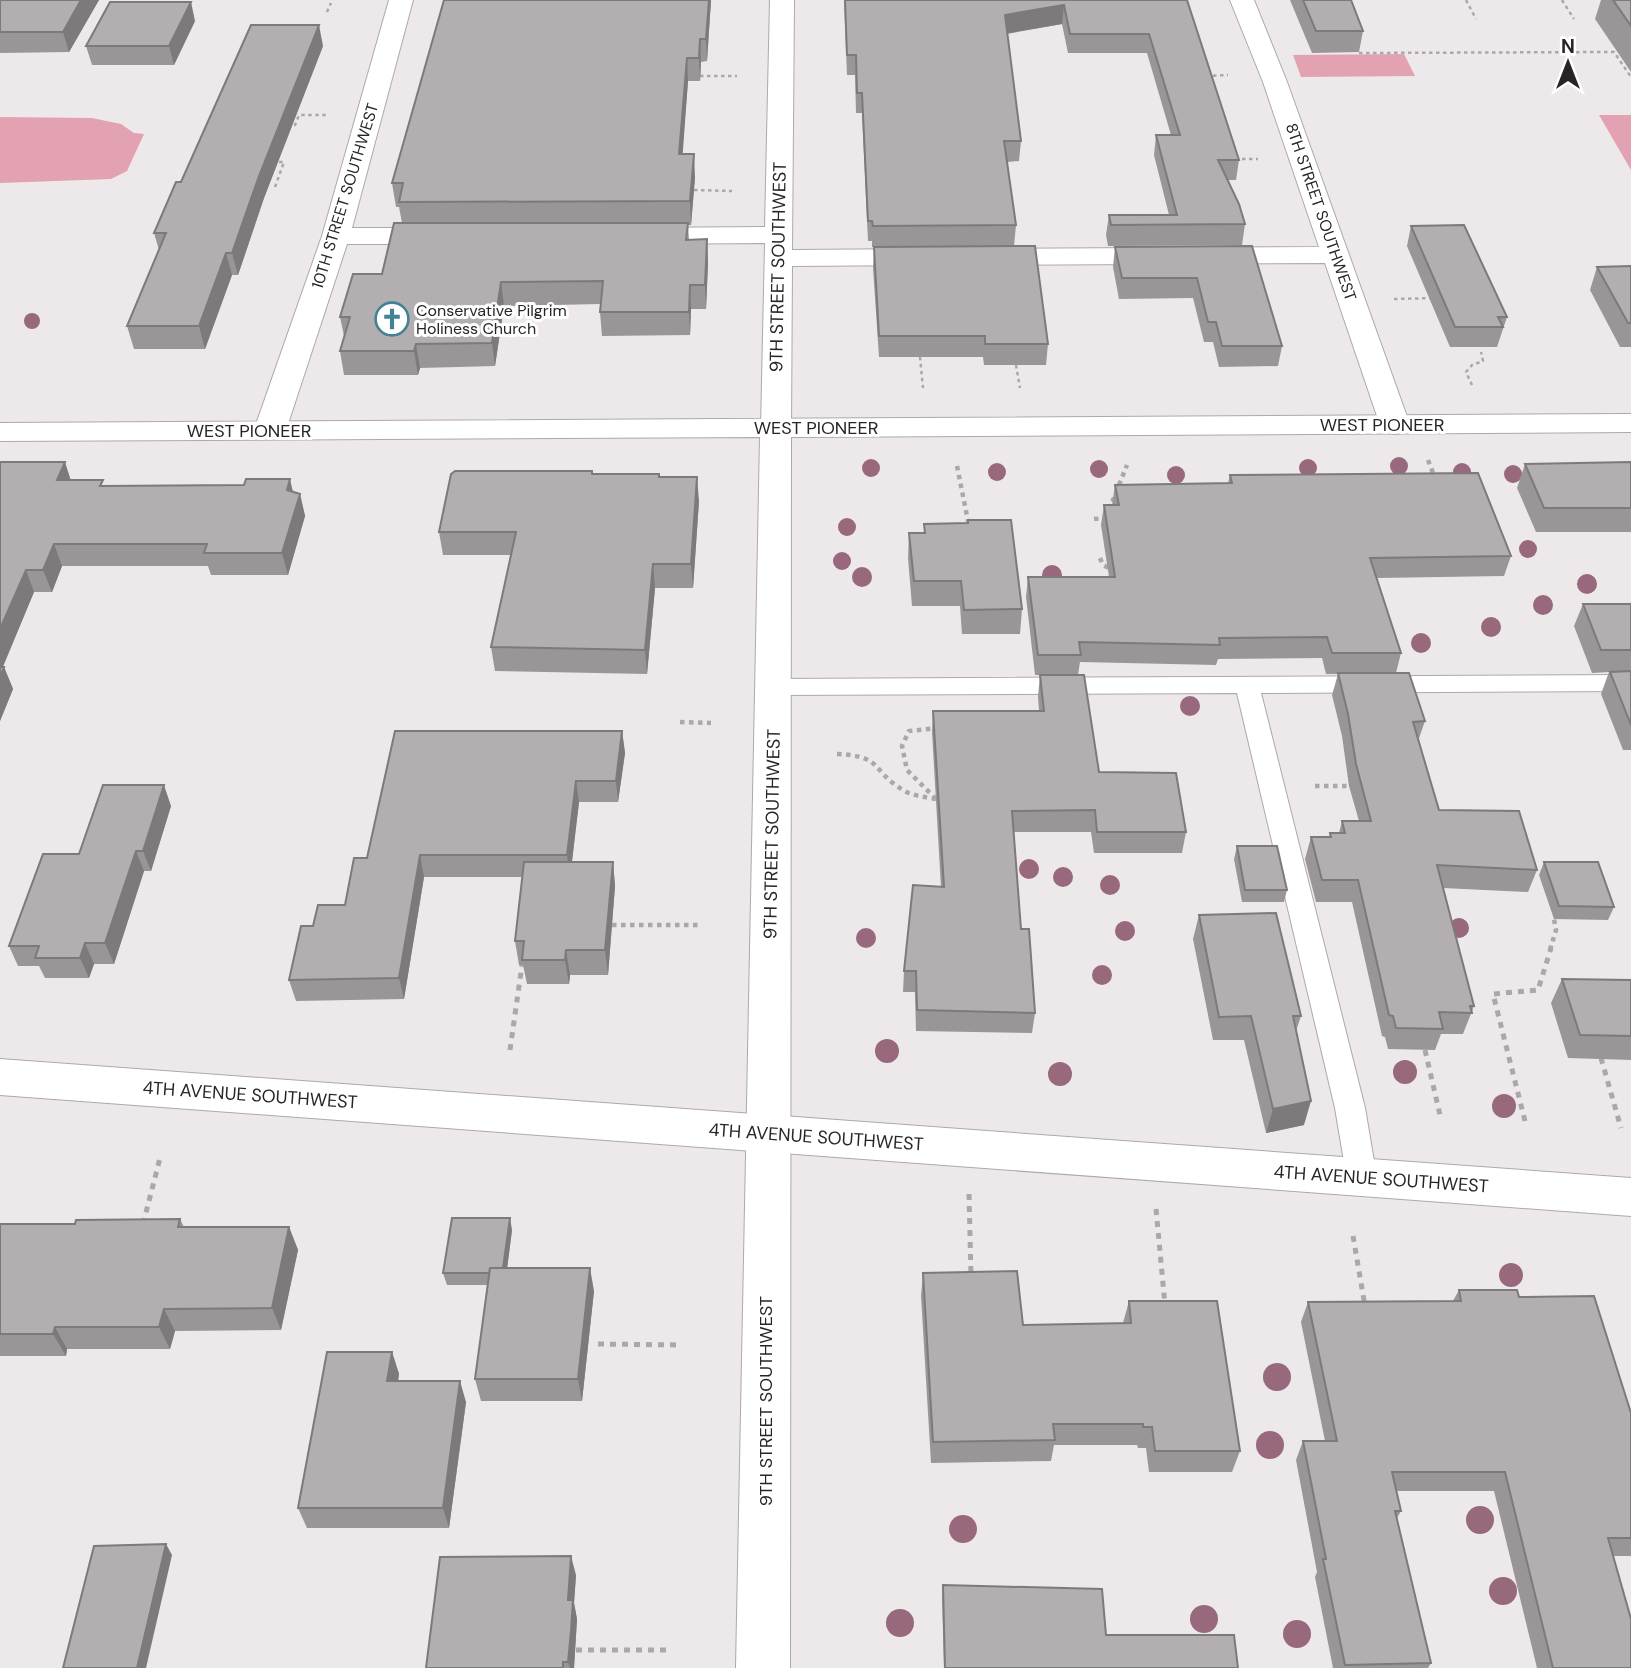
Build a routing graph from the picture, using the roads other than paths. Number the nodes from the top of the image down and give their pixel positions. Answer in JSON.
{"nodes":[{"id":1,"x":401,"y":0,"type":"edge"},
{"id":2,"x":782,"y":0,"type":"edge"},
{"id":3,"x":1242,"y":0,"type":"edge"},
{"id":4,"x":337,"y":236,"type":"junction"},
{"id":5,"x":471,"y":236,"type":"edge"},
{"id":6,"x":607,"y":236,"type":"edge"},
{"id":7,"x":778,"y":247,"type":"junction"},
{"id":8,"x":1336,"y":255,"type":"junction"},
{"id":9,"x":1631,"y":423,"type":"edge"},
{"id":10,"x":1395,"y":425,"type":"junction"},
{"id":11,"x":776,"y":428,"type":"junction"},
{"id":12,"x":270,"y":430,"type":"junction"},
{"id":13,"x":0,"y":432,"type":"edge"},
{"id":14,"x":1631,"y":683,"type":"edge"},
{"id":15,"x":1247,"y":685,"type":"junction"},
{"id":16,"x":774,"y":687,"type":"junction"},
{"id":17,"x":0,"y":1077,"type":"edge"},
{"id":18,"x":768,"y":1133,"type":"junction"},
{"id":19,"x":1362,"y":1179,"type":"junction"},
{"id":20,"x":1631,"y":1197,"type":"edge"},
{"id":21,"x":763,"y":1668,"type":"edge"}],
"edges":[{"from":1,"to":4,"type":"street","name":"10TH STREET SOUTHWEST"},
{"from":2,"to":7,"type":"street","name":"9TH STREET SOUTHWEST"},
{"from":3,"to":8,"type":"street","name":"8TH STREET SOUTHWEST"},
{"from":4,"to":5,"type":"street"},
{"from":4,"to":12,"type":"street","name":"10TH STREET SOUTHWEST"},
{"from":6,"to":7,"type":"street"},
{"from":7,"to":8,"type":"street"},
{"from":7,"to":11,"type":"street","name":"9TH STREET SOUTHWEST"},
{"from":8,"to":10,"type":"street","name":"8TH STREET SOUTHWEST"},
{"from":9,"to":10,"type":"street","name":"WEST PIONEER"},
{"from":10,"to":11,"type":"street","name":"WEST PIONEER"},
{"from":11,"to":12,"type":"street","name":"WEST PIONEER"},
{"from":11,"to":16,"type":"street","name":"9TH STREET SOUTHWEST"},
{"from":12,"to":13,"type":"street","name":"WEST PIONEER"},
{"from":14,"to":15,"type":"lane"},
{"from":15,"to":16,"type":"lane"},
{"from":15,"to":19,"type":"lane"},
{"from":16,"to":18,"type":"street","name":"9TH STREET SOUTHWEST"},
{"from":17,"to":18,"type":"street","name":"4TH AVENUE SOUTHWEST"},
{"from":18,"to":19,"type":"street","name":"4TH AVENUE SOUTHWEST"},
{"from":18,"to":21,"type":"street","name":"9TH STREET SOUTHWEST"},
{"from":19,"to":20,"type":"street","name":"4TH AVENUE SOUTHWEST"}]}
